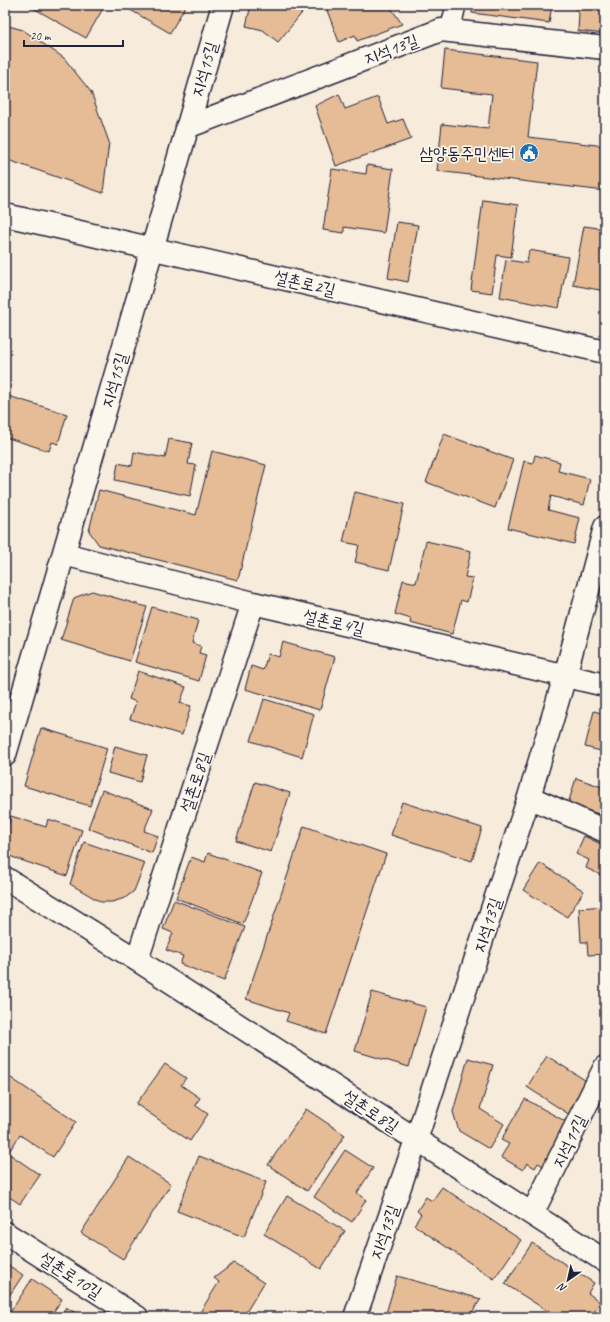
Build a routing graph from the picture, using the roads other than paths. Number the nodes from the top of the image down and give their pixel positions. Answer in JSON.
{"nodes":[{"id":1,"x":223,"y":5,"type":"edge"},
{"id":2,"x":456,"y":5,"type":"edge"},
{"id":3,"x":450,"y":31,"type":"junction"},
{"id":4,"x":605,"y":48,"type":"edge"},
{"id":5,"x":187,"y":127,"type":"junction"},
{"id":6,"x":5,"y":215,"type":"edge"},
{"id":7,"x":152,"y":248,"type":"junction"},
{"id":8,"x":605,"y":352,"type":"edge"},
{"id":9,"x":605,"y":528,"type":"edge"},
{"id":10,"x":64,"y":554,"type":"junction"},
{"id":11,"x":253,"y":603,"type":"junction"},
{"id":12,"x":565,"y":676,"type":"junction"},
{"id":13,"x":605,"y":685,"type":"edge"},
{"id":14,"x":5,"y":755,"type":"edge"},
{"id":15,"x":529,"y":797,"type":"junction"},
{"id":16,"x":605,"y":831,"type":"edge"},
{"id":17,"x":5,"y":878,"type":"edge"},
{"id":18,"x":137,"y":960,"type":"junction"},
{"id":19,"x":605,"y":1068,"type":"edge"},
{"id":20,"x":416,"y":1140,"type":"junction"},
{"id":21,"x":532,"y":1214,"type":"junction"},
{"id":22,"x":5,"y":1233,"type":"edge"},
{"id":23,"x":605,"y":1261,"type":"edge"},
{"id":24,"x":137,"y":1317,"type":"edge"},
{"id":25,"x":355,"y":1317,"type":"edge"}],
"edges":[{"from":1,"to":5,"type":"street","name":"지석15길"},
{"from":2,"to":3,"type":"lane"},
{"from":3,"to":4,"type":"street","name":"지석13길"},
{"from":3,"to":5,"type":"street","name":"지석13길"},
{"from":5,"to":7,"type":"street","name":"지석15길"},
{"from":6,"to":7,"type":"street","name":"설촌로2길"},
{"from":7,"to":8,"type":"street","name":"설촌로2길"},
{"from":7,"to":10,"type":"street","name":"지석15길"},
{"from":9,"to":12,"type":"street","name":"지석13길"},
{"from":10,"to":11,"type":"street","name":"설촌로4길"},
{"from":10,"to":14,"type":"street","name":"지석15길"},
{"from":11,"to":12,"type":"street","name":"설촌로4길"},
{"from":11,"to":18,"type":"street","name":"설촌로8길"},
{"from":12,"to":13,"type":"street","name":"설촌로4길"},
{"from":12,"to":15,"type":"street","name":"지석13길"},
{"from":15,"to":16,"type":"street"},
{"from":15,"to":20,"type":"street","name":"지석13길"},
{"from":17,"to":18,"type":"street","name":"설촌로8길"},
{"from":18,"to":20,"type":"street","name":"설촌로8길"},
{"from":19,"to":21,"type":"street","name":"지석11길"},
{"from":20,"to":21,"type":"street","name":"설촌로8길"},
{"from":20,"to":25,"type":"street","name":"지석13길"},
{"from":21,"to":23,"type":"street","name":"설촌로8길"},
{"from":22,"to":24,"type":"street","name":"설촌로10길"}]}
